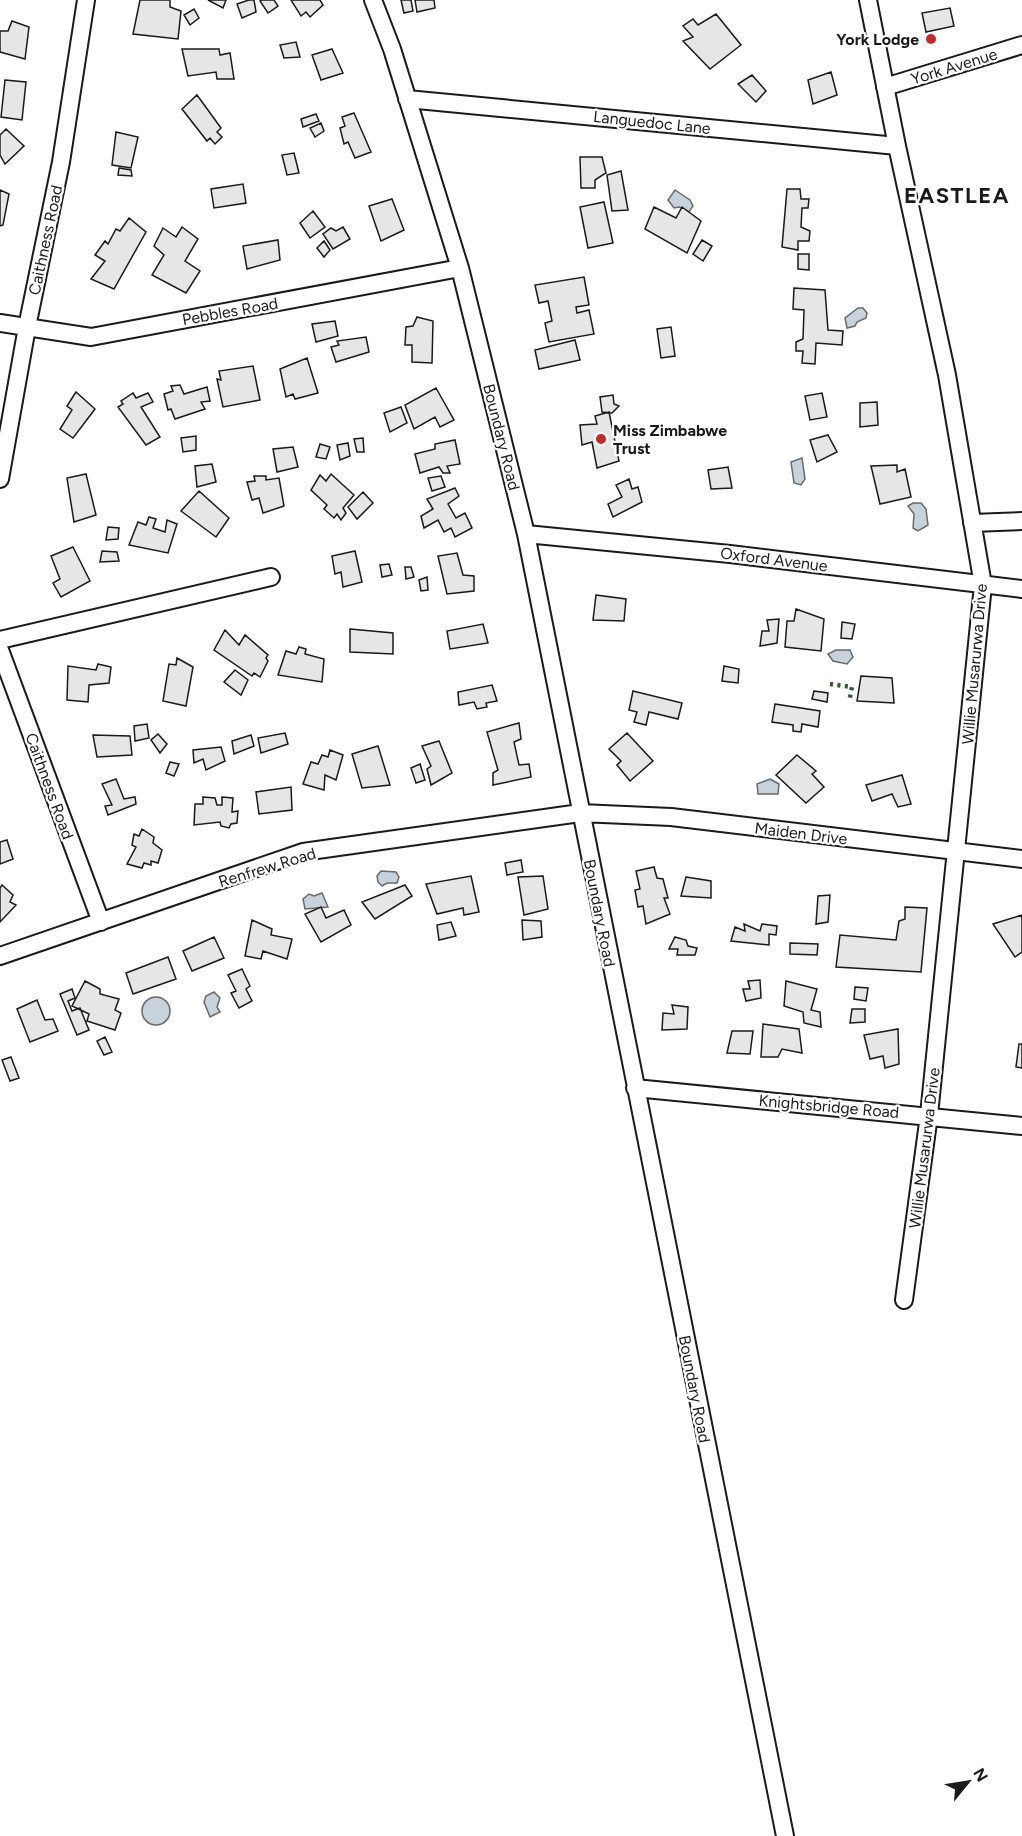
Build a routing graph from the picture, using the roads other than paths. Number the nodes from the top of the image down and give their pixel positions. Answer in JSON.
{"nodes":[{"id":1,"x":86,"y":0,"type":"edge"},
{"id":2,"x":373,"y":0,"type":"edge"},
{"id":3,"x":868,"y":0,"type":"edge"},
{"id":4,"x":1022,"y":45,"type":"edge"},
{"id":5,"x":885,"y":87,"type":"junction"},
{"id":6,"x":407,"y":99,"type":"junction"},
{"id":7,"x":897,"y":146,"type":"junction"},
{"id":8,"x":460,"y":268,"type":"junction"},
{"id":9,"x":0,"y":323,"type":"edge"},
{"id":10,"x":27,"y":327,"type":"junction"},
{"id":11,"x":0,"y":479,"type":"edge"},
{"id":12,"x":1022,"y":520,"type":"edge"},
{"id":13,"x":972,"y":524,"type":"junction"},
{"id":14,"x":526,"y":534,"type":"junction"},
{"id":15,"x":271,"y":577,"type":"dead end"},
{"id":16,"x":983,"y":585,"type":"junction"},
{"id":17,"x":1022,"y":589,"type":"edge"},
{"id":18,"x":0,"y":640,"type":"edge"},
{"id":19,"x":0,"y":650,"type":"edge"},
{"id":20,"x":580,"y":813,"type":"junction"},
{"id":21,"x":957,"y":852,"type":"junction"},
{"id":22,"x":1022,"y":859,"type":"edge"},
{"id":23,"x":100,"y":922,"type":"junction"},
{"id":24,"x":0,"y":956,"type":"edge"},
{"id":25,"x":635,"y":1088,"type":"junction"},
{"id":26,"x":930,"y":1115,"type":"junction"},
{"id":27,"x":1022,"y":1126,"type":"edge"},
{"id":28,"x":904,"y":1300,"type":"dead end"},
{"id":29,"x":785,"y":1836,"type":"edge"}],
"edges":[{"from":1,"to":10,"type":"street","name":"Caithness Road"},
{"from":2,"to":6,"type":"street","name":"Boundary Road"},
{"from":3,"to":5,"type":"street","name":"Willie Musarurwa Drive"},
{"from":4,"to":5,"type":"street","name":"York Avenue"},
{"from":5,"to":7,"type":"street","name":"Willie Musarurwa Drive"},
{"from":6,"to":7,"type":"street","name":"Languedoc Lane"},
{"from":6,"to":8,"type":"street","name":"Boundary Road"},
{"from":7,"to":13,"type":"street","name":"Willie Musarurwa Drive"},
{"from":8,"to":10,"type":"street","name":"Pebbles Road"},
{"from":8,"to":14,"type":"street","name":"Boundary Road"},
{"from":9,"to":10,"type":"street","name":"Pebbles Road"},
{"from":10,"to":11,"type":"street","name":"Caithness Road"},
{"from":12,"to":13,"type":"street"},
{"from":13,"to":16,"type":"street","name":"Willie Musarurwa Drive"},
{"from":14,"to":16,"type":"street","name":"Oxford Avenue"},
{"from":14,"to":20,"type":"street","name":"Boundary Road"},
{"from":15,"to":18,"type":"street"},
{"from":16,"to":17,"type":"street","name":"Oxford Avenue"},
{"from":16,"to":21,"type":"street","name":"Willie Musarurwa Drive"},
{"from":19,"to":23,"type":"street","name":"Caithness Road"},
{"from":20,"to":21,"type":"street","name":"Maiden Drive"},
{"from":20,"to":23,"type":"street","name":"Renfrew Road"},
{"from":20,"to":25,"type":"street","name":"Boundary Road"},
{"from":21,"to":22,"type":"street","name":"Maiden Drive"},
{"from":21,"to":26,"type":"street","name":"Willie Musarurwa Drive"},
{"from":23,"to":24,"type":"street","name":"Renfrew Road"},
{"from":25,"to":26,"type":"street","name":"Knightsbridge Road"},
{"from":25,"to":29,"type":"street","name":"Boundary Road"},
{"from":26,"to":27,"type":"street","name":"Knightsbridge Road"},
{"from":26,"to":28,"type":"street","name":"Willie Musarurwa Drive"}]}
